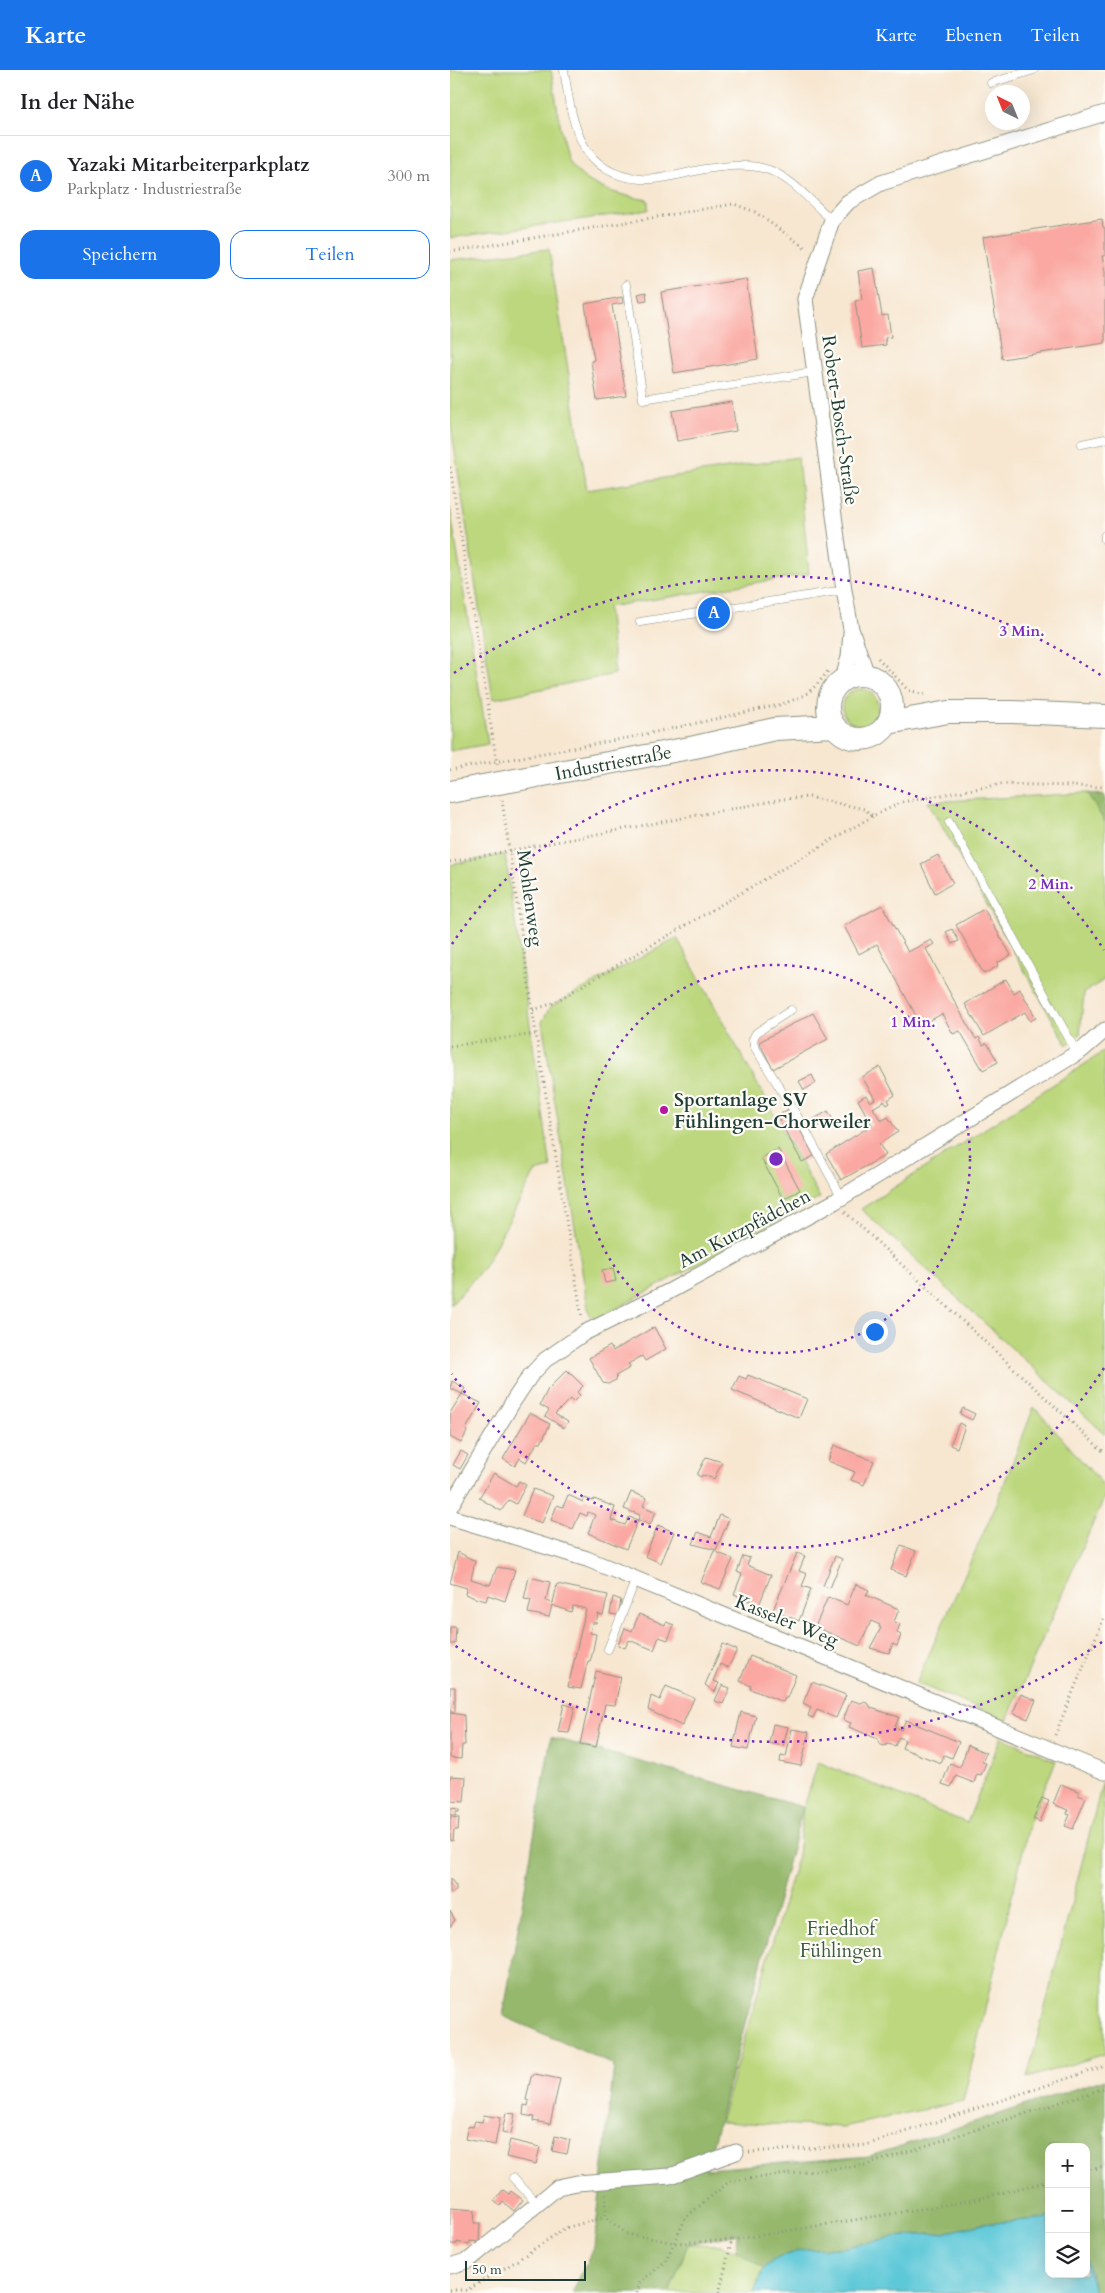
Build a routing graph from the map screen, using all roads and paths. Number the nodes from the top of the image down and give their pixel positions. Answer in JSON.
{"nodes":[{"id":1,"x":564,"y":70,"type":"edge"},
{"id":2,"x":1034,"y":70,"type":"edge"},
{"id":3,"x":990,"y":83,"type":"dead end"},
{"id":4,"x":1105,"y":113,"type":"edge"},
{"id":5,"x":832,"y":220,"type":"junction"},
{"id":6,"x":450,"y":252,"type":"edge"},
{"id":7,"x":819,"y":257,"type":"junction"},
{"id":8,"x":626,"y":285,"type":"dead end"},
{"id":9,"x":814,"y":372,"type":"junction"},
{"id":10,"x":1105,"y":439,"type":"edge"},
{"id":11,"x":1082,"y":444,"type":"dead end"},
{"id":12,"x":450,"y":467,"type":"edge"},
{"id":13,"x":1105,"y":535,"type":"edge"},
{"id":14,"x":1105,"y":540,"type":"edge"},
{"id":15,"x":844,"y":590,"type":"junction"},
{"id":16,"x":640,"y":622,"type":"dead end"},
{"id":17,"x":859,"y":662,"type":"junction"},
{"id":18,"x":931,"y":696,"type":"dead end"},
{"id":19,"x":891,"y":699,"type":"junction"},
{"id":20,"x":828,"y":701,"type":"junction"},
{"id":21,"x":948,"y":712,"type":"junction"},
{"id":22,"x":1105,"y":716,"type":"edge"},
{"id":23,"x":888,"y":723,"type":"junction"},
{"id":24,"x":834,"y":726,"type":"junction"},
{"id":25,"x":775,"y":729,"type":"junction"},
{"id":26,"x":450,"y":770,"type":"edge"},
{"id":27,"x":498,"y":773,"type":"junction"},
{"id":28,"x":1105,"y":787,"type":"edge"},
{"id":29,"x":450,"y":792,"type":"edge"},
{"id":30,"x":873,"y":816,"type":"junction"},
{"id":31,"x":949,"y":822,"type":"dead end"},
{"id":32,"x":510,"y":852,"type":"junction"},
{"id":33,"x":450,"y":862,"type":"edge"},
{"id":34,"x":533,"y":1010,"type":"junction"},
{"id":35,"x":791,"y":1010,"type":"dead end"},
{"id":36,"x":1105,"y":1030,"type":"edge"},
{"id":37,"x":536,"y":1034,"type":"junction"},
{"id":38,"x":450,"y":1046,"type":"edge"},
{"id":39,"x":1077,"y":1053,"type":"junction"},
{"id":40,"x":838,"y":1200,"type":"junction"},
{"id":41,"x":584,"y":1333,"type":"junction"},
{"id":42,"x":1105,"y":1453,"type":"edge"},
{"id":43,"x":450,"y":1508,"type":"edge"},
{"id":44,"x":450,"y":1517,"type":"edge"},
{"id":45,"x":636,"y":1580,"type":"junction"},
{"id":46,"x":1105,"y":1615,"type":"edge"},
{"id":47,"x":608,"y":1649,"type":"dead end"},
{"id":48,"x":1049,"y":1749,"type":"junction"},
{"id":49,"x":1105,"y":1772,"type":"edge"},
{"id":50,"x":1105,"y":2066,"type":"edge"},
{"id":51,"x":1105,"y":2088,"type":"edge"},
{"id":52,"x":736,"y":2152,"type":"joint"},
{"id":53,"x":1105,"y":2166,"type":"edge"},
{"id":54,"x":1090,"y":2170,"type":"edge"},
{"id":55,"x":513,"y":2178,"type":"dead end"},
{"id":56,"x":607,"y":2182,"type":"junction"},
{"id":57,"x":1045,"y":2182,"type":"edge"},
{"id":58,"x":537,"y":2204,"type":"junction"},
{"id":59,"x":605,"y":2217,"type":"junction"},
{"id":60,"x":732,"y":2240,"type":"junction"},
{"id":61,"x":675,"y":2243,"type":"junction"},
{"id":62,"x":450,"y":2266,"type":"edge"},
{"id":63,"x":450,"y":2290,"type":"edge"},
{"id":64,"x":637,"y":2293,"type":"edge"},
{"id":65,"x":719,"y":2293,"type":"edge"}],
"edges":[{"from":1,"to":5,"type":"lane"},
{"from":2,"to":3,"type":"lane"},
{"from":4,"to":5,"type":"street","name":"Robert-Bosch-Straße"},
{"from":5,"to":7,"type":"street","name":"Robert-Bosch-Straße"},
{"from":6,"to":7,"type":"path"},
{"from":7,"to":9,"type":"street","name":"Robert-Bosch-Straße"},
{"from":8,"to":9,"type":"lane"},
{"from":9,"to":15,"type":"street","name":"Robert-Bosch-Straße"},
{"from":10,"to":11,"type":"lane"},
{"from":12,"to":27,"type":"path","name":"Mohlenweg"},
{"from":13,"to":14,"type":"lane"},
{"from":15,"to":16,"type":"lane"},
{"from":15,"to":17,"type":"street","name":"Robert-Bosch-Straße"},
{"from":17,"to":18,"type":"path"},
{"from":17,"to":19,"type":"main road"},
{"from":17,"to":20,"type":"main road"},
{"from":17,"to":27,"type":"path"},
{"from":19,"to":21,"type":"main road"},
{"from":19,"to":23,"type":"main road"},
{"from":20,"to":24,"type":"main road"},
{"from":20,"to":25,"type":"main road","name":"Industriestraße"},
{"from":21,"to":22,"type":"main road"},
{"from":21,"to":23,"type":"main road"},
{"from":23,"to":24,"type":"main road"},
{"from":24,"to":25,"type":"main road","name":"Industriestraße"},
{"from":25,"to":27,"type":"main road","name":"Industriestraße"},
{"from":26,"to":27,"type":"path"},
{"from":27,"to":29,"type":"main road","name":"Industriestraße"},
{"from":27,"to":32,"type":"path","name":"Mohlenweg"},
{"from":28,"to":30,"type":"path"},
{"from":30,"to":32,"type":"path"},
{"from":30,"to":34,"type":"path"},
{"from":31,"to":39,"type":"lane"},
{"from":32,"to":33,"type":"path"},
{"from":32,"to":34,"type":"path","name":"Mohlenweg"},
{"from":34,"to":37,"type":"path","name":"Mohlenweg"},
{"from":35,"to":40,"type":"lane"},
{"from":36,"to":39,"type":"street","name":"Am Kutzpfädchen"},
{"from":37,"to":38,"type":"path"},
{"from":37,"to":41,"type":"path","name":"Mohlenweg"},
{"from":39,"to":40,"type":"street","name":"Am Kutzpfädchen"},
{"from":40,"to":41,"type":"street","name":"Am Kutzpfädchen"},
{"from":40,"to":42,"type":"path"},
{"from":41,"to":43,"type":"street","name":"Am Kutzpfädchen"},
{"from":44,"to":45,"type":"street","name":"Kasseler Weg"},
{"from":45,"to":47,"type":"lane"},
{"from":45,"to":48,"type":"street","name":"Kasseler Weg"},
{"from":46,"to":48,"type":"path"},
{"from":48,"to":49,"type":"street","name":"Kasseler Weg"},
{"from":50,"to":52,"type":"path"},
{"from":51,"to":61,"type":"path"},
{"from":52,"to":56,"type":"street"},
{"from":53,"to":54,"type":"path"},
{"from":55,"to":58,"type":"lane"},
{"from":56,"to":58,"type":"street"},
{"from":56,"to":59,"type":"path"},
{"from":57,"to":60,"type":"path"},
{"from":58,"to":62,"type":"street"},
{"from":59,"to":61,"type":"path"},
{"from":59,"to":63,"type":"path"},
{"from":60,"to":61,"type":"path"},
{"from":60,"to":65,"type":"path"},
{"from":61,"to":64,"type":"path"}]}
